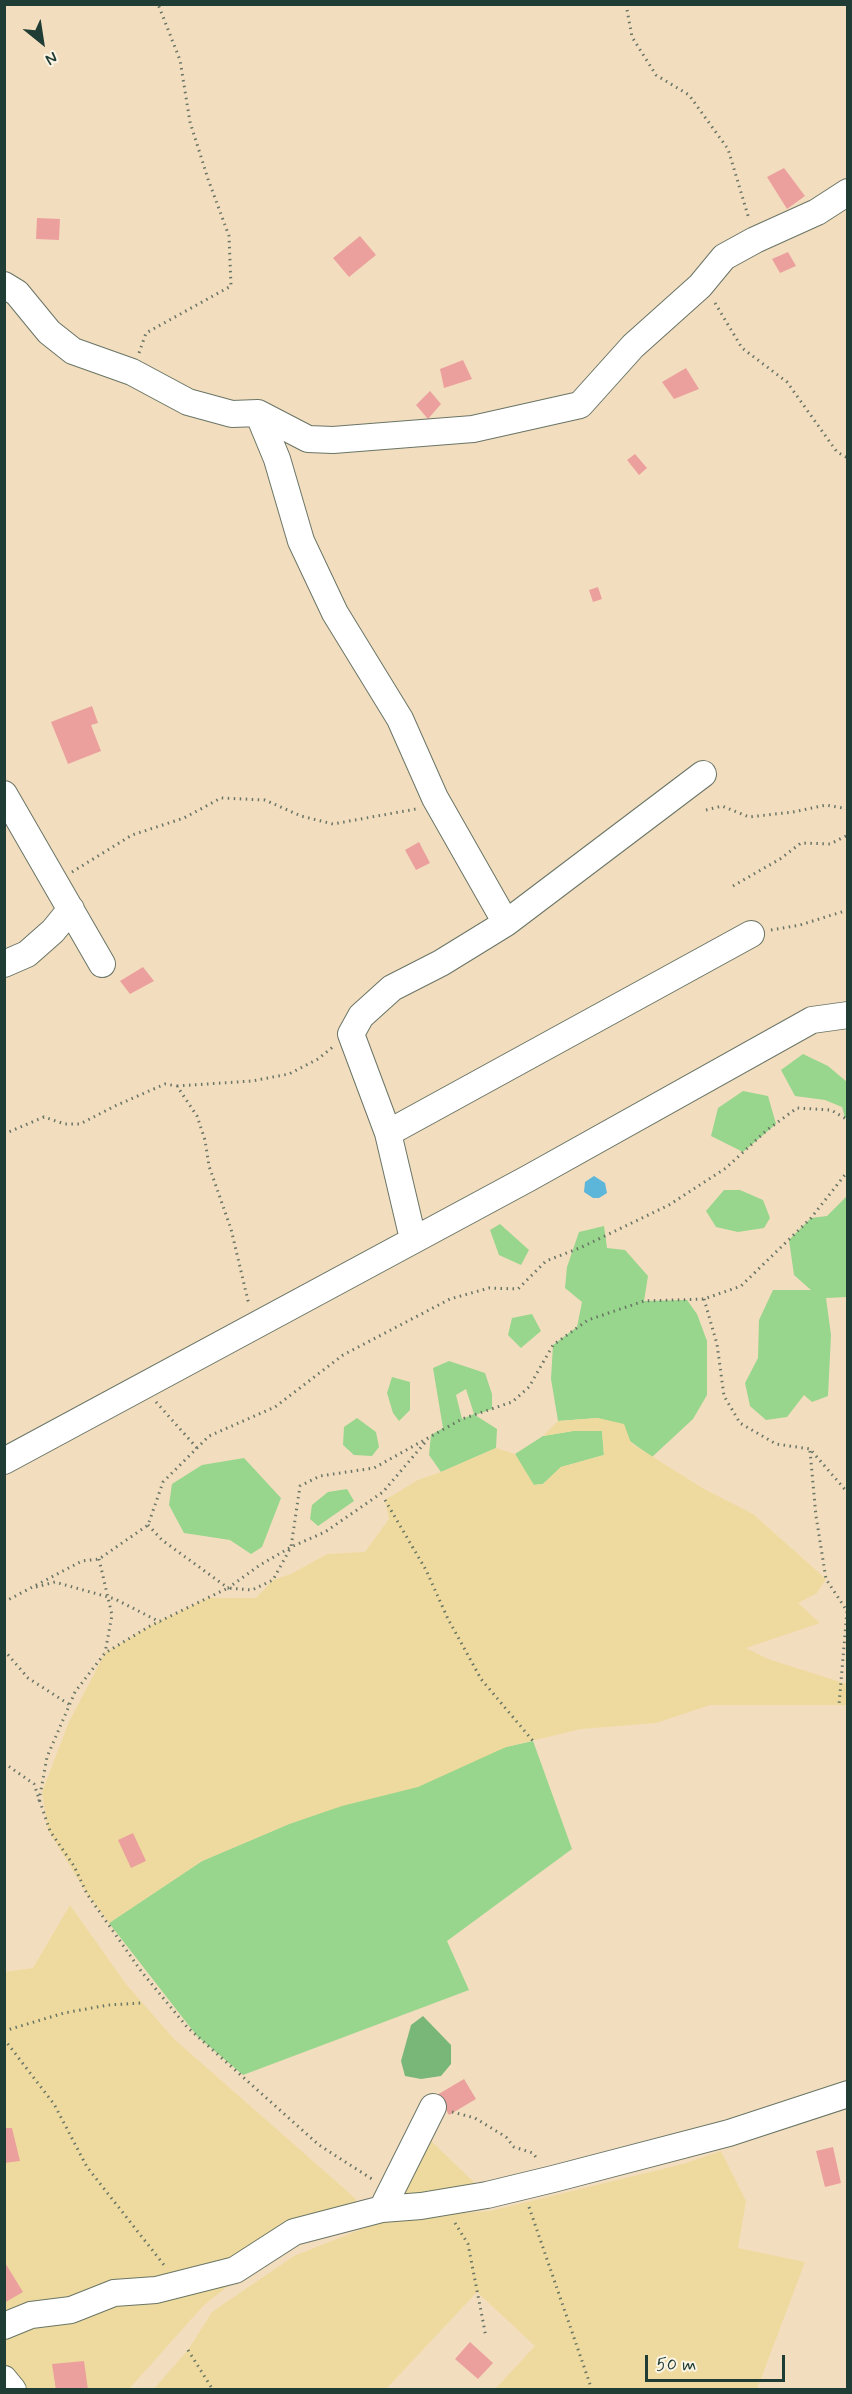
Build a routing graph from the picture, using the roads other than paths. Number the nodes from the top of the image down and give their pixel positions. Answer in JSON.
{"nodes":[{"id":1,"x":848,"y":192,"type":"edge"},
{"id":2,"x":4,"y":285,"type":"edge"},
{"id":3,"x":258,"y":412,"type":"junction"},
{"id":4,"x":703,"y":774,"type":"dead end"},
{"id":5,"x":4,"y":795,"type":"edge"},
{"id":6,"x":71,"y":909,"type":"junction"},
{"id":7,"x":506,"y":923,"type":"junction"},
{"id":8,"x":751,"y":934,"type":"road end"},
{"id":9,"x":4,"y":964,"type":"edge"},
{"id":10,"x":102,"y":964,"type":"dead end"},
{"id":11,"x":848,"y":1015,"type":"edge"},
{"id":12,"x":388,"y":1133,"type":"junction"},
{"id":13,"x":413,"y":1239,"type":"junction"},
{"id":14,"x":4,"y":1461,"type":"edge"},
{"id":15,"x":848,"y":2094,"type":"edge"},
{"id":16,"x":433,"y":2108,"type":"road end"},
{"id":17,"x":385,"y":2200,"type":"junction"},
{"id":18,"x":4,"y":2326,"type":"edge"},
{"id":19,"x":4,"y":2379,"type":"edge"},
{"id":20,"x":13,"y":2390,"type":"edge"}],
"edges":[{"from":1,"to":3,"type":"street"},
{"from":2,"to":3,"type":"street"},
{"from":3,"to":7,"type":"street"},
{"from":4,"to":7,"type":"street"},
{"from":5,"to":6,"type":"street"},
{"from":6,"to":9,"type":"street"},
{"from":6,"to":10,"type":"street"},
{"from":7,"to":12,"type":"street"},
{"from":8,"to":12,"type":"street"},
{"from":11,"to":13,"type":"street"},
{"from":12,"to":13,"type":"street"},
{"from":13,"to":14,"type":"street"},
{"from":15,"to":17,"type":"street"},
{"from":16,"to":17,"type":"street"},
{"from":17,"to":18,"type":"street"},
{"from":19,"to":20,"type":"street"}]}
